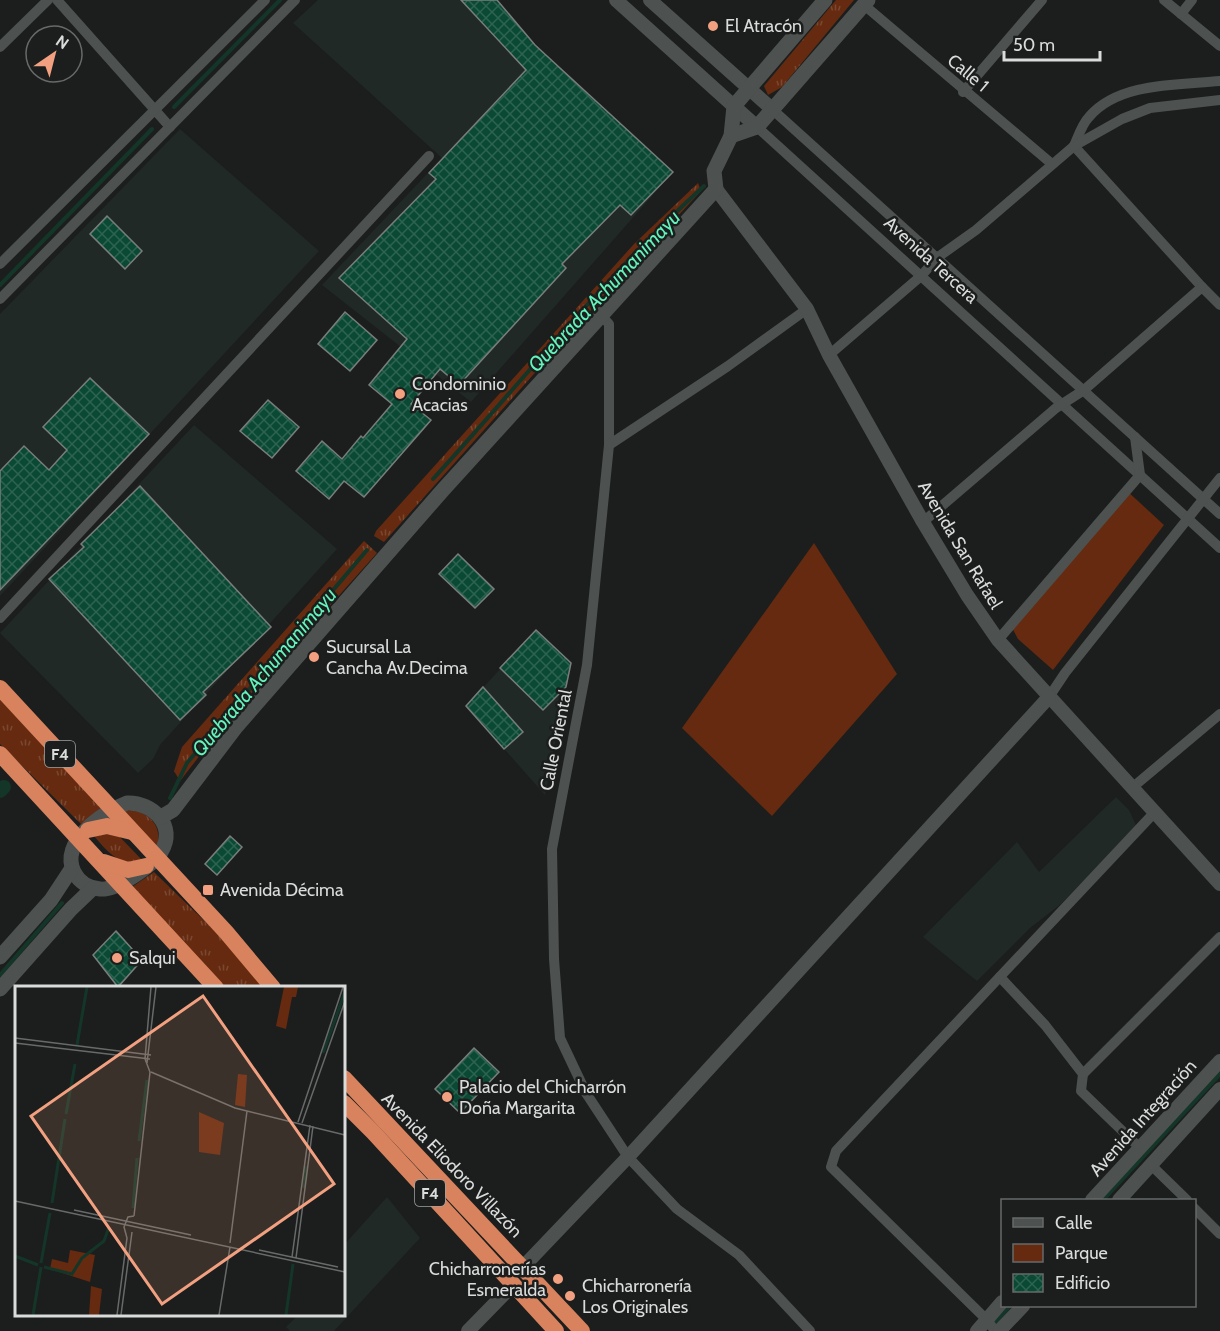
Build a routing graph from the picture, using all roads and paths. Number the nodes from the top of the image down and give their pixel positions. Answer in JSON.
{"nodes":[{"id":1,"x":48,"y":0,"type":"edge"},
{"id":2,"x":57,"y":0,"type":"edge"},
{"id":3,"x":265,"y":0,"type":"edge"},
{"id":4,"x":295,"y":0,"type":"edge"},
{"id":5,"x":616,"y":0,"type":"edge"},
{"id":6,"x":651,"y":0,"type":"edge"},
{"id":7,"x":825,"y":0,"type":"edge"},
{"id":8,"x":1042,"y":0,"type":"edge"},
{"id":9,"x":1164,"y":0,"type":"edge"},
{"id":10,"x":1192,"y":0,"type":"edge"},
{"id":11,"x":866,"y":3,"type":"edge"},
{"id":12,"x":1181,"y":14,"type":"junction"},
{"id":13,"x":1220,"y":46,"type":"edge"},
{"id":14,"x":0,"y":47,"type":"edge"},
{"id":15,"x":1220,"y":81,"type":"edge"},
{"id":16,"x":750,"y":89,"type":"junction"},
{"id":17,"x":963,"y":92,"type":"junction"},
{"id":18,"x":1220,"y":100,"type":"edge"},
{"id":19,"x":734,"y":106,"type":"junction"},
{"id":20,"x":773,"y":110,"type":"junction"},
{"id":21,"x":155,"y":111,"type":"junction"},
{"id":22,"x":171,"y":127,"type":"junction"},
{"id":23,"x":757,"y":127,"type":"junction"},
{"id":24,"x":731,"y":136,"type":"junction"},
{"id":25,"x":1074,"y":146,"type":"junction"},
{"id":26,"x":429,"y":156,"type":"dead end"},
{"id":27,"x":1052,"y":164,"type":"junction"},
{"id":28,"x":716,"y":189,"type":"junction"},
{"id":29,"x":938,"y":257,"type":"junction"},
{"id":30,"x":0,"y":264,"type":"edge"},
{"id":31,"x":921,"y":276,"type":"junction"},
{"id":32,"x":1202,"y":287,"type":"junction"},
{"id":33,"x":0,"y":299,"type":"edge"},
{"id":34,"x":1220,"y":305,"type":"edge"},
{"id":35,"x":807,"y":309,"type":"junction"},
{"id":36,"x":600,"y":314,"type":"junction"},
{"id":37,"x":829,"y":355,"type":"junction"},
{"id":38,"x":1084,"y":390,"type":"junction"},
{"id":39,"x":1063,"y":404,"type":"junction"},
{"id":40,"x":1135,"y":437,"type":"junction"},
{"id":41,"x":609,"y":446,"type":"junction"},
{"id":42,"x":1140,"y":475,"type":"junction"},
{"id":43,"x":1220,"y":478,"type":"edge"},
{"id":44,"x":1204,"y":499,"type":"junction"},
{"id":45,"x":1220,"y":513,"type":"edge"},
{"id":46,"x":1188,"y":519,"type":"junction"},
{"id":47,"x":923,"y":522,"type":"junction"},
{"id":48,"x":1220,"y":548,"type":"edge"},
{"id":49,"x":0,"y":618,"type":"edge"},
{"id":50,"x":998,"y":640,"type":"junction"},
{"id":51,"x":0,"y":688,"type":"edge"},
{"id":52,"x":1049,"y":697,"type":"junction"},
{"id":53,"x":1220,"y":714,"type":"edge"},
{"id":54,"x":0,"y":754,"type":"edge"},
{"id":55,"x":1133,"y":787,"type":"junction"},
{"id":56,"x":113,"y":811,"type":"junction"},
{"id":57,"x":1154,"y":813,"type":"junction"},
{"id":58,"x":161,"y":817,"type":"junction"},
{"id":59,"x":83,"y":833,"type":"junction"},
{"id":60,"x":133,"y":833,"type":"junction"},
{"id":61,"x":100,"y":861,"type":"junction"},
{"id":62,"x":151,"y":862,"type":"junction"},
{"id":63,"x":72,"y":868,"type":"junction"},
{"id":64,"x":121,"y":884,"type":"junction"},
{"id":65,"x":1220,"y":884,"type":"edge"},
{"id":66,"x":93,"y":888,"type":"junction"},
{"id":67,"x":1220,"y":937,"type":"edge"},
{"id":68,"x":0,"y":957,"type":"edge"},
{"id":69,"x":1000,"y":977,"type":"junction"},
{"id":70,"x":215,"y":986,"type":"edge"},
{"id":71,"x":272,"y":986,"type":"edge"},
{"id":72,"x":0,"y":989,"type":"edge"},
{"id":73,"x":1220,"y":1061,"type":"edge"},
{"id":74,"x":1083,"y":1074,"type":"junction"},
{"id":75,"x":345,"y":1079,"type":"edge"},
{"id":76,"x":1220,"y":1089,"type":"edge"},
{"id":77,"x":345,"y":1104,"type":"edge"},
{"id":78,"x":1139,"y":1147,"type":"junction"},
{"id":79,"x":628,"y":1157,"type":"junction"},
{"id":80,"x":1151,"y":1165,"type":"junction"},
{"id":81,"x":1093,"y":1199,"type":"edge"},
{"id":82,"x":1120,"y":1199,"type":"edge"},
{"id":83,"x":1186,"y":1199,"type":"edge"},
{"id":84,"x":1196,"y":1210,"type":"edge"},
{"id":85,"x":1220,"y":1234,"type":"edge"},
{"id":86,"x":523,"y":1267,"type":"junction"},
{"id":87,"x":514,"y":1284,"type":"junction"},
{"id":88,"x":1001,"y":1304,"type":"edge"},
{"id":89,"x":1021,"y":1307,"type":"edge"},
{"id":90,"x":991,"y":1325,"type":"edge"},
{"id":91,"x":468,"y":1331,"type":"edge"},
{"id":92,"x":556,"y":1331,"type":"edge"},
{"id":93,"x":582,"y":1331,"type":"edge"},
{"id":94,"x":810,"y":1331,"type":"edge"},
{"id":95,"x":977,"y":1331,"type":"edge"},
{"id":96,"x":999,"y":1331,"type":"edge"}],
"edges":[{"from":1,"to":14,"type":"street"},
{"from":2,"to":21,"type":"street"},
{"from":3,"to":21,"type":"street"},
{"from":4,"to":22,"type":"street"},
{"from":5,"to":19,"type":"street","name":"Avenida Tercera"},
{"from":6,"to":16,"type":"street","name":"Avenida Tercera"},
{"from":7,"to":16,"type":"main road"},
{"from":8,"to":17,"type":"street"},
{"from":9,"to":12,"type":"street"},
{"from":10,"to":12,"type":"street"},
{"from":11,"to":17,"type":"street","name":"Calle 1"},
{"from":11,"to":20,"type":"main road"},
{"from":12,"to":13,"type":"street"},
{"from":15,"to":25,"type":"street"},
{"from":16,"to":19,"type":"main road"},
{"from":16,"to":20,"type":"street","name":"Avenida Tercera"},
{"from":17,"to":27,"type":"street","name":"Calle 1"},
{"from":18,"to":25,"type":"street"},
{"from":19,"to":23,"type":"street","name":"Avenida Tercera"},
{"from":19,"to":24,"type":"main road"},
{"from":20,"to":23,"type":"main road"},
{"from":20,"to":29,"type":"street","name":"Avenida Tercera"},
{"from":21,"to":22,"type":"street"},
{"from":21,"to":30,"type":"street"},
{"from":22,"to":33,"type":"street"},
{"from":23,"to":24,"type":"main road"},
{"from":23,"to":31,"type":"street","name":"Avenida Tercera"},
{"from":24,"to":28,"type":"main road"},
{"from":25,"to":27,"type":"street"},
{"from":25,"to":32,"type":"street"},
{"from":26,"to":49,"type":"street"},
{"from":27,"to":29,"type":"street"},
{"from":28,"to":35,"type":"street","name":"Avenida San Rafael"},
{"from":28,"to":36,"type":"main road"},
{"from":29,"to":31,"type":"street"},
{"from":29,"to":38,"type":"street","name":"Avenida Tercera"},
{"from":31,"to":37,"type":"street"},
{"from":31,"to":39,"type":"street","name":"Avenida Tercera"},
{"from":32,"to":34,"type":"street"},
{"from":32,"to":38,"type":"street"},
{"from":35,"to":37,"type":"street","name":"Avenida San Rafael"},
{"from":35,"to":41,"type":"street"},
{"from":36,"to":41,"type":"street","name":"Calle Oriental"},
{"from":36,"to":58,"type":"main road"},
{"from":37,"to":47,"type":"street","name":"Avenida San Rafael"},
{"from":38,"to":39,"type":"street"},
{"from":38,"to":40,"type":"street","name":"Avenida Tercera"},
{"from":39,"to":42,"type":"street","name":"Avenida Tercera"},
{"from":39,"to":47,"type":"street"},
{"from":40,"to":42,"type":"street"},
{"from":40,"to":44,"type":"street","name":"Avenida Tercera"},
{"from":41,"to":79,"type":"street","name":"Calle Oriental"},
{"from":42,"to":46,"type":"street","name":"Avenida Tercera"},
{"from":42,"to":50,"type":"street"},
{"from":43,"to":44,"type":"street"},
{"from":44,"to":45,"type":"street","name":"Avenida Tercera"},
{"from":44,"to":46,"type":"street"},
{"from":46,"to":48,"type":"street","name":"Avenida Tercera"},
{"from":46,"to":52,"type":"street"},
{"from":47,"to":50,"type":"street","name":"Avenida San Rafael"},
{"from":50,"to":52,"type":"street","name":"Avenida San Rafael"},
{"from":51,"to":56,"type":"highway","number":"F4"},
{"from":52,"to":55,"type":"street","name":"Avenida San Rafael"},
{"from":52,"to":79,"type":"street"},
{"from":53,"to":55,"type":"street"},
{"from":54,"to":59,"type":"highway","number":"F4"},
{"from":55,"to":57,"type":"street","name":"Avenida San Rafael"},
{"from":56,"to":58,"type":"main road"},
{"from":56,"to":59,"type":"main road"},
{"from":56,"to":60,"type":"highway","number":"F4"},
{"from":57,"to":65,"type":"street","name":"Avenida San Rafael"},
{"from":57,"to":69,"type":"street"},
{"from":58,"to":62,"type":"main road"},
{"from":59,"to":60,"type":"highway"},
{"from":59,"to":61,"type":"highway","number":"F4"},
{"from":59,"to":63,"type":"main road"},
{"from":60,"to":62,"type":"highway","number":"F4"},
{"from":61,"to":62,"type":"highway"},
{"from":61,"to":64,"type":"highway","number":"F4"},
{"from":62,"to":64,"type":"main road"},
{"from":62,"to":71,"type":"highway","number":"F4"},
{"from":63,"to":66,"type":"main road"},
{"from":63,"to":68,"type":"main road"},
{"from":64,"to":66,"type":"main road"},
{"from":64,"to":70,"type":"highway","number":"F4"},
{"from":66,"to":72,"type":"main road"},
{"from":67,"to":74,"type":"street"},
{"from":69,"to":74,"type":"street"},
{"from":69,"to":90,"type":"street"},
{"from":73,"to":78,"type":"street","name":"Avenida Integración"},
{"from":74,"to":78,"type":"street"},
{"from":75,"to":86,"type":"highway","name":"Avenida Eliodoro Villazón","number":"F4"},
{"from":76,"to":80,"type":"street","name":"Avenida Integración"},
{"from":77,"to":87,"type":"highway","name":"Avenida Eliodoro Villazón","number":"F4"},
{"from":78,"to":81,"type":"street","name":"Avenida Integración"},
{"from":79,"to":86,"type":"street"},
{"from":79,"to":94,"type":"street","name":"Calle Oriental"},
{"from":80,"to":82,"type":"street","name":"Avenida Integración"},
{"from":80,"to":83,"type":"street"},
{"from":84,"to":85,"type":"street"},
{"from":86,"to":93,"type":"highway","name":"Avenida Eliodoro Villazón","number":"F4"},
{"from":87,"to":91,"type":"street"},
{"from":87,"to":92,"type":"highway","name":"Avenida Eliodoro Villazón","number":"F4"},
{"from":88,"to":90,"type":"street"},
{"from":89,"to":96,"type":"street"},
{"from":90,"to":95,"type":"street"}]}
